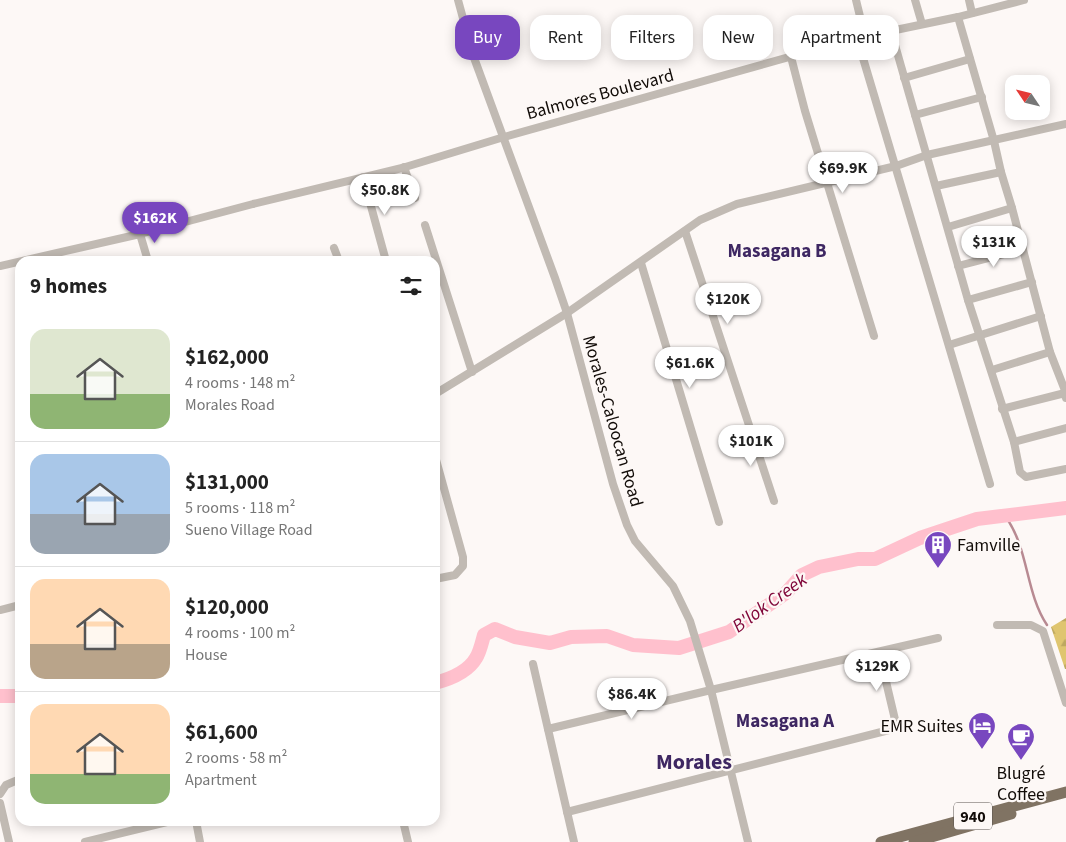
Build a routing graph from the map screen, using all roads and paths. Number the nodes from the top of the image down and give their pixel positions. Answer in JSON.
{"nodes":[{"id":1,"x":458,"y":0,"type":"edge"},
{"id":2,"x":856,"y":0,"type":"edge"},
{"id":3,"x":916,"y":0,"type":"edge"},
{"id":4,"x":969,"y":0,"type":"edge"},
{"id":5,"x":1024,"y":0,"type":"edge"},
{"id":6,"x":972,"y":13,"type":"junction"},
{"id":7,"x":858,"y":15,"type":"edge"},
{"id":8,"x":958,"y":17,"type":"junction"},
{"id":9,"x":922,"y":24,"type":"junction"},
{"id":10,"x":899,"y":29,"type":"edge"},
{"id":11,"x":783,"y":59,"type":"edge"},
{"id":12,"x":970,"y":59,"type":"junction"},
{"id":13,"x":791,"y":60,"type":"edge"},
{"id":14,"x":867,"y":60,"type":"edge"},
{"id":15,"x":899,"y":60,"type":"edge"},
{"id":16,"x":904,"y":78,"type":"junction"},
{"id":17,"x":982,"y":97,"type":"junction"},
{"id":18,"x":915,"y":115,"type":"junction"},
{"id":19,"x":1066,"y":124,"type":"edge"},
{"id":20,"x":504,"y":137,"type":"junction"},
{"id":21,"x":994,"y":141,"type":"junction"},
{"id":22,"x":927,"y":155,"type":"junction"},
{"id":23,"x":896,"y":166,"type":"junction"},
{"id":24,"x":404,"y":167,"type":"junction"},
{"id":25,"x":1001,"y":172,"type":"junction"},
{"id":26,"x":362,"y":177,"type":"junction"},
{"id":27,"x":827,"y":182,"type":"junction"},
{"id":28,"x":936,"y":186,"type":"junction"},
{"id":29,"x":415,"y":198,"type":"dead end"},
{"id":30,"x":1012,"y":208,"type":"junction"},
{"id":31,"x":425,"y":225,"type":"dead end"},
{"id":32,"x":948,"y":226,"type":"junction"},
{"id":33,"x":685,"y":231,"type":"junction"},
{"id":34,"x":140,"y":234,"type":"junction"},
{"id":35,"x":334,"y":248,"type":"dead end"},
{"id":36,"x":1023,"y":249,"type":"junction"},
{"id":37,"x":44,"y":256,"type":"edge"},
{"id":38,"x":147,"y":256,"type":"edge"},
{"id":39,"x":336,"y":256,"type":"edge"},
{"id":40,"x":385,"y":256,"type":"edge"},
{"id":41,"x":435,"y":256,"type":"edge"},
{"id":42,"x":15,"y":263,"type":"edge"},
{"id":43,"x":641,"y":263,"type":"junction"},
{"id":44,"x":0,"y":266,"type":"edge"},
{"id":45,"x":958,"y":266,"type":"junction"},
{"id":46,"x":440,"y":272,"type":"edge"},
{"id":47,"x":1032,"y":282,"type":"junction"},
{"id":48,"x":968,"y":300,"type":"junction"},
{"id":49,"x":566,"y":313,"type":"junction"},
{"id":50,"x":1042,"y":316,"type":"junction"},
{"id":51,"x":980,"y":335,"type":"junction"},
{"id":52,"x":874,"y":336,"type":"dead end"},
{"id":53,"x":949,"y":345,"type":"junction"},
{"id":54,"x":1050,"y":352,"type":"junction"},
{"id":55,"x":992,"y":370,"type":"junction"},
{"id":56,"x":472,"y":372,"type":"junction"},
{"id":57,"x":440,"y":391,"type":"edge"},
{"id":58,"x":1066,"y":395,"type":"edge"},
{"id":59,"x":1002,"y":409,"type":"junction"},
{"id":60,"x":1066,"y":428,"type":"edge"},
{"id":61,"x":1014,"y":442,"type":"junction"},
{"id":62,"x":1066,"y":469,"type":"edge"},
{"id":63,"x":440,"y":474,"type":"edge"},
{"id":64,"x":990,"y":484,"type":"dead end"},
{"id":65,"x":774,"y":501,"type":"dead end"},
{"id":66,"x":719,"y":522,"type":"dead end"},
{"id":67,"x":440,"y":578,"type":"edge"},
{"id":68,"x":15,"y":606,"type":"edge"},
{"id":69,"x":0,"y":610,"type":"edge"},
{"id":70,"x":997,"y":626,"type":"dead end"},
{"id":71,"x":938,"y":638,"type":"dead end"},
{"id":72,"x":879,"y":652,"type":"junction"},
{"id":73,"x":533,"y":664,"type":"dead end"},
{"id":74,"x":711,"y":690,"type":"junction"},
{"id":75,"x":1066,"y":703,"type":"edge"},
{"id":76,"x":548,"y":730,"type":"junction"},
{"id":77,"x":732,"y":770,"type":"junction"},
{"id":78,"x":15,"y":781,"type":"edge"},
{"id":79,"x":1066,"y":792,"type":"edge"},
{"id":80,"x":0,"y":794,"type":"edge"},
{"id":81,"x":1066,"y":800,"type":"edge"},
{"id":82,"x":0,"y":802,"type":"edge"},
{"id":83,"x":567,"y":812,"type":"junction"},
{"id":84,"x":151,"y":826,"type":"edge"},
{"id":85,"x":197,"y":826,"type":"edge"},
{"id":86,"x":404,"y":826,"type":"edge"},
{"id":87,"x":9,"y":842,"type":"edge"},
{"id":88,"x":85,"y":842,"type":"edge"},
{"id":89,"x":200,"y":842,"type":"edge"},
{"id":90,"x":408,"y":842,"type":"edge"},
{"id":91,"x":574,"y":842,"type":"edge"},
{"id":92,"x":748,"y":842,"type":"edge"},
{"id":93,"x":881,"y":842,"type":"edge"},
{"id":94,"x":914,"y":842,"type":"edge"}],
"edges":[{"from":1,"to":20,"type":"street","name":"Morales-Caloocan Road"},
{"from":2,"to":7,"type":"street"},
{"from":3,"to":9,"type":"street"},
{"from":4,"to":6,"type":"street"},
{"from":5,"to":6,"type":"street","name":"Balmores Boulevard"},
{"from":6,"to":8,"type":"street","name":"Balmores Boulevard"},
{"from":8,"to":9,"type":"street","name":"Balmores Boulevard"},
{"from":8,"to":12,"type":"street"},
{"from":9,"to":10,"type":"street","name":"Balmores Boulevard"},
{"from":11,"to":20,"type":"street","name":"Balmores Boulevard"},
{"from":12,"to":16,"type":"street"},
{"from":12,"to":17,"type":"street"},
{"from":13,"to":27,"type":"street"},
{"from":14,"to":23,"type":"street"},
{"from":15,"to":16,"type":"street"},
{"from":16,"to":18,"type":"street"},
{"from":17,"to":18,"type":"street"},
{"from":17,"to":21,"type":"street"},
{"from":18,"to":22,"type":"street"},
{"from":19,"to":21,"type":"street"},
{"from":20,"to":24,"type":"street","name":"Balmores Boulevard"},
{"from":20,"to":49,"type":"street","name":"Morales-Caloocan Road"},
{"from":21,"to":22,"type":"street"},
{"from":21,"to":25,"type":"street"},
{"from":22,"to":23,"type":"street"},
{"from":22,"to":28,"type":"street"},
{"from":23,"to":27,"type":"street"},
{"from":23,"to":53,"type":"street"},
{"from":24,"to":26,"type":"street","name":"Balmores Boulevard"},
{"from":24,"to":29,"type":"street"},
{"from":25,"to":28,"type":"street"},
{"from":25,"to":30,"type":"street"},
{"from":26,"to":34,"type":"street","name":"Balmores Boulevard"},
{"from":26,"to":40,"type":"street"},
{"from":27,"to":33,"type":"street"},
{"from":27,"to":52,"type":"street"},
{"from":28,"to":32,"type":"street"},
{"from":30,"to":32,"type":"street"},
{"from":30,"to":36,"type":"street"},
{"from":31,"to":41,"type":"street"},
{"from":32,"to":45,"type":"street"},
{"from":33,"to":43,"type":"street"},
{"from":33,"to":65,"type":"street"},
{"from":34,"to":37,"type":"street","name":"Balmores Boulevard"},
{"from":34,"to":38,"type":"street"},
{"from":35,"to":39,"type":"street"},
{"from":36,"to":45,"type":"street"},
{"from":36,"to":47,"type":"street"},
{"from":42,"to":44,"type":"street","name":"Balmores Boulevard"},
{"from":43,"to":49,"type":"street"},
{"from":43,"to":66,"type":"street"},
{"from":45,"to":48,"type":"street"},
{"from":46,"to":56,"type":"street"},
{"from":47,"to":48,"type":"street"},
{"from":47,"to":50,"type":"street"},
{"from":48,"to":51,"type":"street"},
{"from":49,"to":56,"type":"street"},
{"from":49,"to":74,"type":"street","name":"Morales-Caloocan Road"},
{"from":50,"to":51,"type":"street"},
{"from":50,"to":54,"type":"street"},
{"from":51,"to":53,"type":"street"},
{"from":51,"to":55,"type":"street"},
{"from":53,"to":64,"type":"street"},
{"from":54,"to":55,"type":"street"},
{"from":54,"to":58,"type":"street"},
{"from":55,"to":59,"type":"street"},
{"from":56,"to":57,"type":"street"},
{"from":58,"to":59,"type":"street"},
{"from":59,"to":61,"type":"street"},
{"from":60,"to":61,"type":"street"},
{"from":61,"to":62,"type":"street"},
{"from":63,"to":67,"type":"street"},
{"from":68,"to":69,"type":"street"},
{"from":70,"to":75,"type":"street"},
{"from":71,"to":72,"type":"street"},
{"from":72,"to":74,"type":"street"},
{"from":72,"to":77,"type":"street"},
{"from":73,"to":76,"type":"street"},
{"from":74,"to":76,"type":"street"},
{"from":74,"to":77,"type":"street","name":"Morales-Caloocan Road"},
{"from":76,"to":83,"type":"street"},
{"from":77,"to":83,"type":"street"},
{"from":77,"to":92,"type":"street","name":"Morales-Caloocan Road"},
{"from":78,"to":80,"type":"street"},
{"from":79,"to":93,"type":"highway","number":"940"},
{"from":81,"to":94,"type":"highway","number":"940"},
{"from":82,"to":87,"type":"street"},
{"from":83,"to":91,"type":"street"},
{"from":84,"to":88,"type":"street"},
{"from":85,"to":89,"type":"street"},
{"from":86,"to":90,"type":"street"}]}
